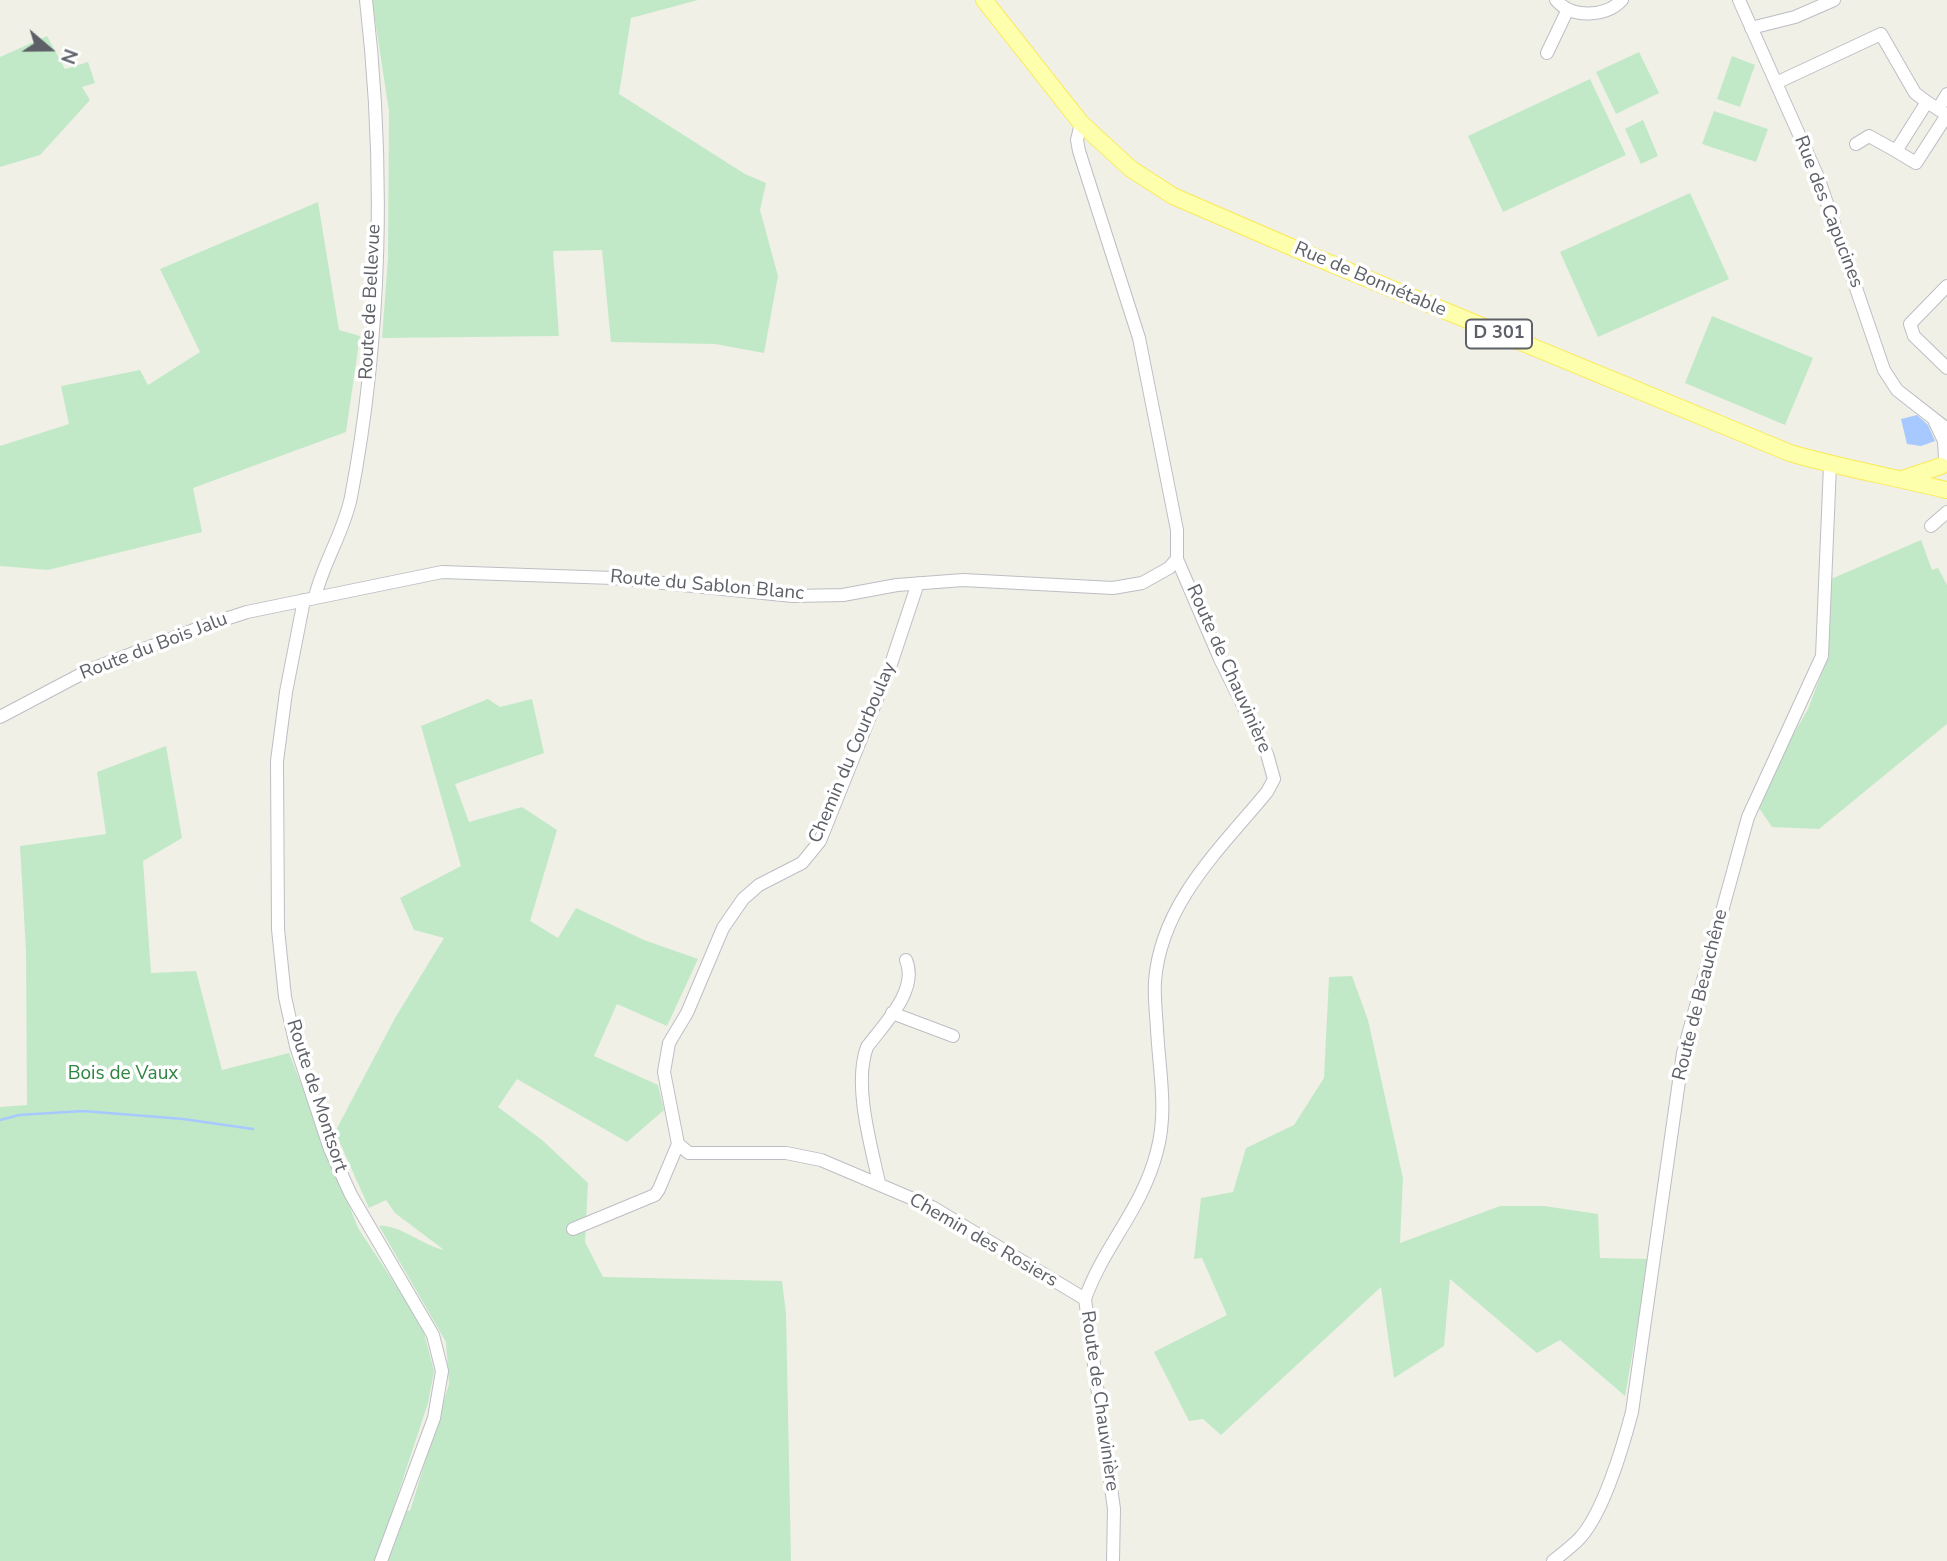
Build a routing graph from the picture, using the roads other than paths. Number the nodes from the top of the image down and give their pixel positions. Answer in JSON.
{"nodes":[{"id":1,"x":366,"y":0,"type":"edge"},
{"id":2,"x":984,"y":0,"type":"edge"},
{"id":3,"x":1556,"y":0,"type":"edge"},
{"id":4,"x":1622,"y":0,"type":"edge"},
{"id":5,"x":1739,"y":0,"type":"edge"},
{"id":6,"x":1834,"y":0,"type":"edge"},
{"id":7,"x":1804,"y":7,"type":"edge"},
{"id":8,"x":1568,"y":9,"type":"junction"},
{"id":9,"x":1751,"y":28,"type":"junction"},
{"id":10,"x":1547,"y":53,"type":"dead end"},
{"id":11,"x":1776,"y":83,"type":"junction"},
{"id":12,"x":1947,"y":94,"type":"edge"},
{"id":13,"x":1940,"y":110,"type":"edge"},
{"id":14,"x":1082,"y":122,"type":"junction"},
{"id":15,"x":1856,"y":144,"type":"dead end"},
{"id":16,"x":1896,"y":151,"type":"junction"},
{"id":17,"x":1947,"y":286,"type":"edge"},
{"id":18,"x":1947,"y":368,"type":"edge"},
{"id":19,"x":1929,"y":413,"type":"junction"},
{"id":20,"x":1947,"y":429,"type":"edge"},
{"id":21,"x":1944,"y":461,"type":"edge"},
{"id":22,"x":1830,"y":465,"type":"junction"},
{"id":23,"x":1905,"y":478,"type":"junction"},
{"id":24,"x":1946,"y":499,"type":"edge"},
{"id":25,"x":1931,"y":526,"type":"dead end"},
{"id":26,"x":1177,"y":559,"type":"junction"},
{"id":27,"x":918,"y":583,"type":"junction"},
{"id":28,"x":309,"y":598,"type":"junction"},
{"id":29,"x":0,"y":717,"type":"edge"},
{"id":30,"x":906,"y":960,"type":"dead end"},
{"id":31,"x":892,"y":1013,"type":"junction"},
{"id":32,"x":953,"y":1036,"type":"dead end"},
{"id":33,"x":678,"y":1144,"type":"junction"},
{"id":34,"x":879,"y":1183,"type":"junction"},
{"id":35,"x":573,"y":1229,"type":"dead end"},
{"id":36,"x":1085,"y":1299,"type":"junction"},
{"id":37,"x":381,"y":1561,"type":"edge"},
{"id":38,"x":1113,"y":1561,"type":"edge"},
{"id":39,"x":1553,"y":1561,"type":"edge"}],
"edges":[{"from":1,"to":28,"type":"street","name":"Route de Bellevue"},
{"from":2,"to":14,"type":"main road","name":"Rue de Bonnétable","number":"D 301"},
{"from":3,"to":8,"type":"street"},
{"from":4,"to":8,"type":"street"},
{"from":5,"to":9,"type":"street","name":"Rue des Capucines"},
{"from":6,"to":7,"type":"street"},
{"from":7,"to":9,"type":"street"},
{"from":8,"to":10,"type":"street"},
{"from":9,"to":11,"type":"street","name":"Rue des Capucines"},
{"from":11,"to":13,"type":"street"},
{"from":11,"to":19,"type":"street","name":"Rue des Capucines"},
{"from":12,"to":13,"type":"street"},
{"from":13,"to":16,"type":"street"},
{"from":13,"to":16,"type":"street"},
{"from":14,"to":22,"type":"main road","name":"Rue de Bonnétable","number":"D 301"},
{"from":14,"to":26,"type":"street","name":"Route de Chauvinière"},
{"from":15,"to":16,"type":"street"},
{"from":17,"to":18,"type":"street"},
{"from":19,"to":20,"type":"street","name":"Rue des Capucines"},
{"from":19,"to":21,"type":"street","name":"Rue des Capucines"},
{"from":21,"to":23,"type":"main road","name":"Rue de Bonnétable","number":"D 301"},
{"from":21,"to":24,"type":"main road"},
{"from":22,"to":23,"type":"main road","name":"Rue de Bonnétable","number":"D 301"},
{"from":22,"to":39,"type":"street","name":"Route de Beauchêne"},
{"from":23,"to":24,"type":"main road","name":"Rue de Bonnétable","number":"D 301"},
{"from":24,"to":25,"type":"street"},
{"from":26,"to":27,"type":"street","name":"Route du Sablon Blanc"},
{"from":26,"to":36,"type":"street","name":"Route de Chauvinière"},
{"from":27,"to":28,"type":"street","name":"Route du Sablon Blanc"},
{"from":27,"to":33,"type":"street","name":"Chemin du Courboulay"},
{"from":28,"to":29,"type":"street","name":"Route du Bois Jalu"},
{"from":28,"to":37,"type":"street","name":"Route de Montsort"},
{"from":30,"to":31,"type":"street"},
{"from":31,"to":32,"type":"street"},
{"from":31,"to":34,"type":"street"},
{"from":33,"to":34,"type":"street","name":"Chemin des Rosiers"},
{"from":33,"to":35,"type":"street"},
{"from":34,"to":36,"type":"street","name":"Chemin des Rosiers"},
{"from":36,"to":38,"type":"street","name":"Route de Chauvinière"}]}
